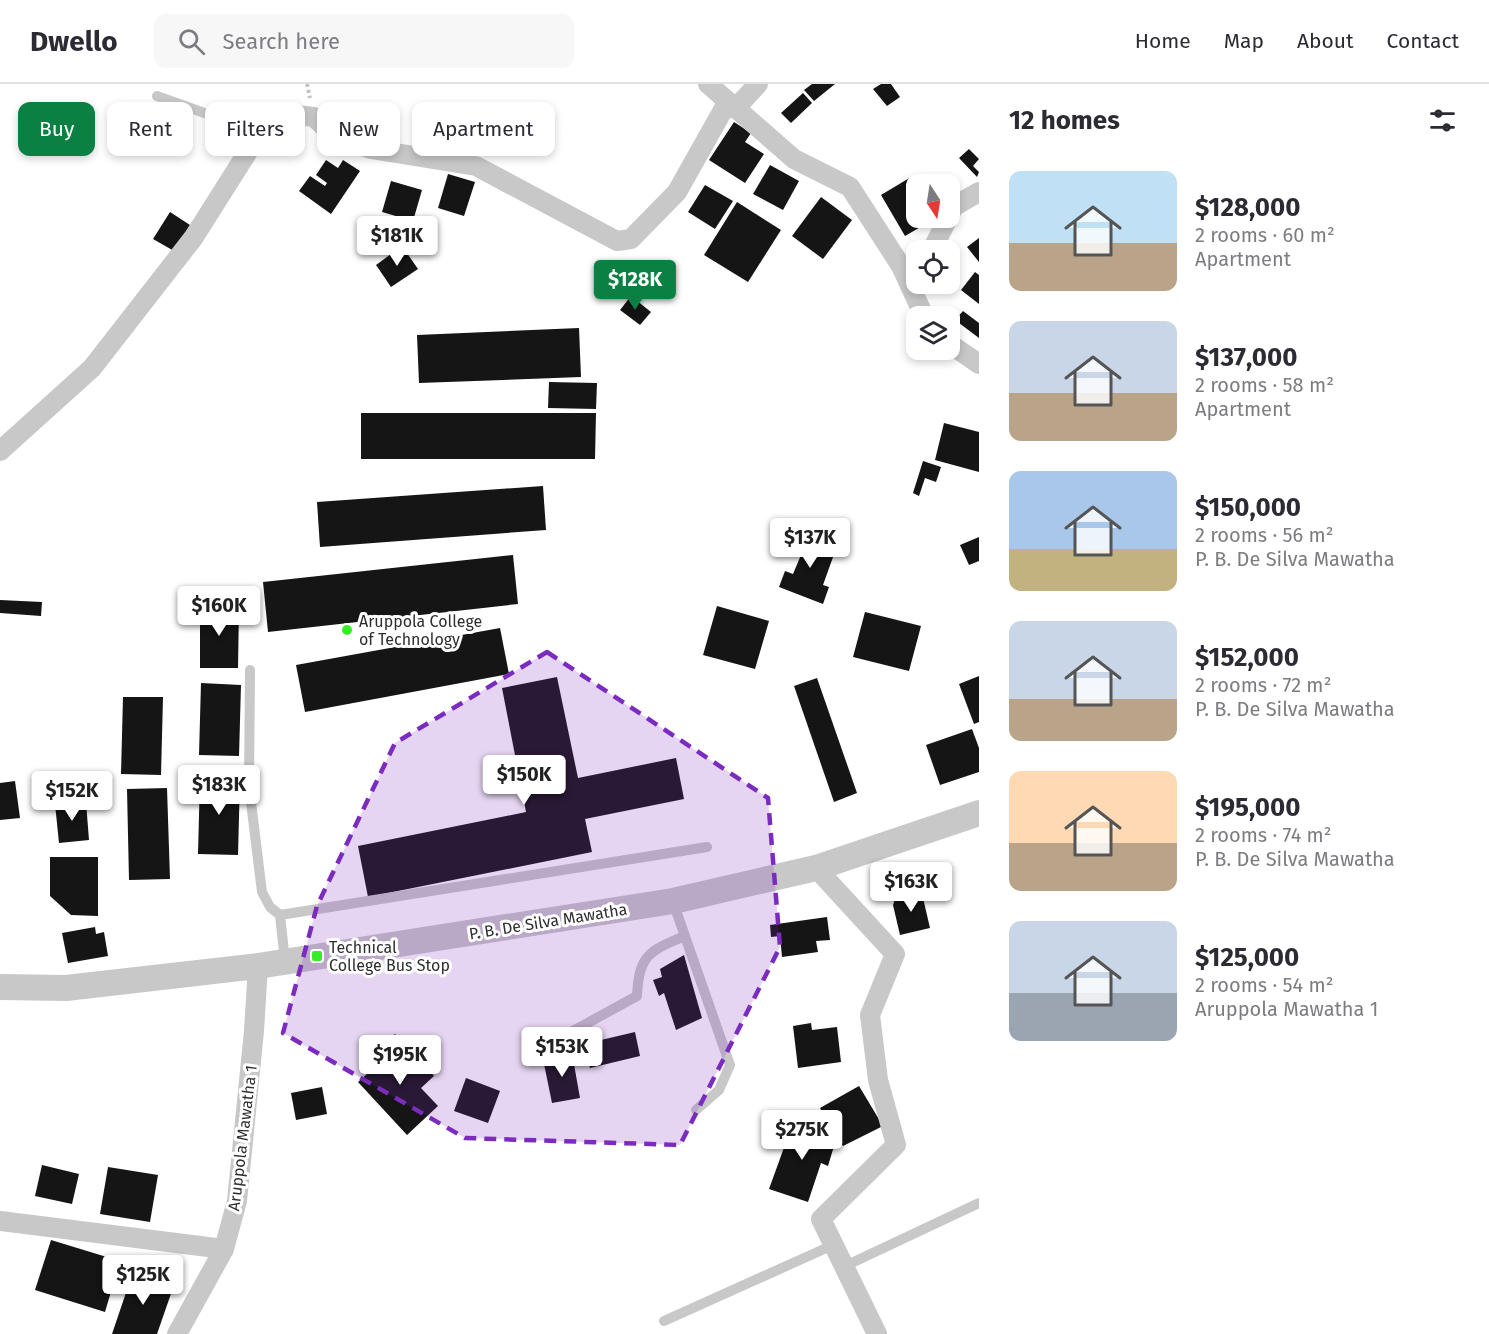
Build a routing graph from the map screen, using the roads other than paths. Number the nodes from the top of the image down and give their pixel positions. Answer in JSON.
{"nodes":[{"id":1,"x":708,"y":84,"type":"edge"},
{"id":2,"x":758,"y":84,"type":"edge"},
{"id":3,"x":157,"y":96,"type":"dead end"},
{"id":4,"x":731,"y":106,"type":"junction"},
{"id":5,"x":205,"y":113,"type":"edge"},
{"id":6,"x":305,"y":116,"type":"edge"},
{"id":7,"x":245,"y":156,"type":"edge"},
{"id":8,"x":979,"y":192,"type":"edge"},
{"id":9,"x":960,"y":203,"type":"edge"},
{"id":10,"x":906,"y":257,"type":"edge"},
{"id":11,"x":960,"y":351,"type":"edge"},
{"id":12,"x":979,"y":364,"type":"edge"},
{"id":13,"x":0,"y":451,"type":"edge"},
{"id":14,"x":250,"y":670,"type":"dead end"},
{"id":15,"x":979,"y":813,"type":"edge"},
{"id":16,"x":707,"y":847,"type":"dead end"},
{"id":17,"x":816,"y":868,"type":"junction"},
{"id":18,"x":673,"y":902,"type":"junction"},
{"id":19,"x":280,"y":915,"type":"junction"},
{"id":20,"x":685,"y":936,"type":"junction"},
{"id":21,"x":285,"y":961,"type":"junction"},
{"id":22,"x":258,"y":966,"type":"junction"},
{"id":23,"x":0,"y":987,"type":"edge"},
{"id":24,"x":562,"y":1037,"type":"dead end"},
{"id":25,"x":696,"y":1110,"type":"dead end"},
{"id":26,"x":979,"y":1203,"type":"edge"},
{"id":27,"x":0,"y":1221,"type":"edge"},
{"id":28,"x":833,"y":1245,"type":"junction"},
{"id":29,"x":224,"y":1249,"type":"junction"},
{"id":30,"x":843,"y":1267,"type":"junction"},
{"id":31,"x":664,"y":1321,"type":"dead end"},
{"id":32,"x":177,"y":1334,"type":"edge"},
{"id":33,"x":877,"y":1334,"type":"edge"}],
"edges":[{"from":1,"to":4,"type":"street"},
{"from":2,"to":4,"type":"street"},
{"from":3,"to":5,"type":"lane"},
{"from":4,"to":6,"type":"street"},
{"from":4,"to":10,"type":"street"},
{"from":7,"to":13,"type":"street"},
{"from":8,"to":9,"type":"street"},
{"from":11,"to":12,"type":"street"},
{"from":14,"to":19,"type":"lane"},
{"from":15,"to":17,"type":"street","name":"P. B. De Silva Mawatha"},
{"from":16,"to":19,"type":"lane"},
{"from":17,"to":18,"type":"street","name":"P. B. De Silva Mawatha"},
{"from":17,"to":28,"type":"street"},
{"from":18,"to":20,"type":"lane"},
{"from":18,"to":21,"type":"street","name":"P. B. De Silva Mawatha"},
{"from":19,"to":21,"type":"lane"},
{"from":20,"to":24,"type":"lane"},
{"from":20,"to":25,"type":"lane"},
{"from":21,"to":22,"type":"street","name":"P. B. De Silva Mawatha"},
{"from":22,"to":23,"type":"street","name":"P. B. De Silva Mawatha"},
{"from":22,"to":29,"type":"street","name":"Aruppola Mawatha 1"},
{"from":26,"to":30,"type":"lane"},
{"from":27,"to":29,"type":"street"},
{"from":28,"to":30,"type":"street"},
{"from":28,"to":31,"type":"lane"},
{"from":29,"to":32,"type":"street","name":"Aruppola Mawatha 1"},
{"from":30,"to":33,"type":"street"}]}
